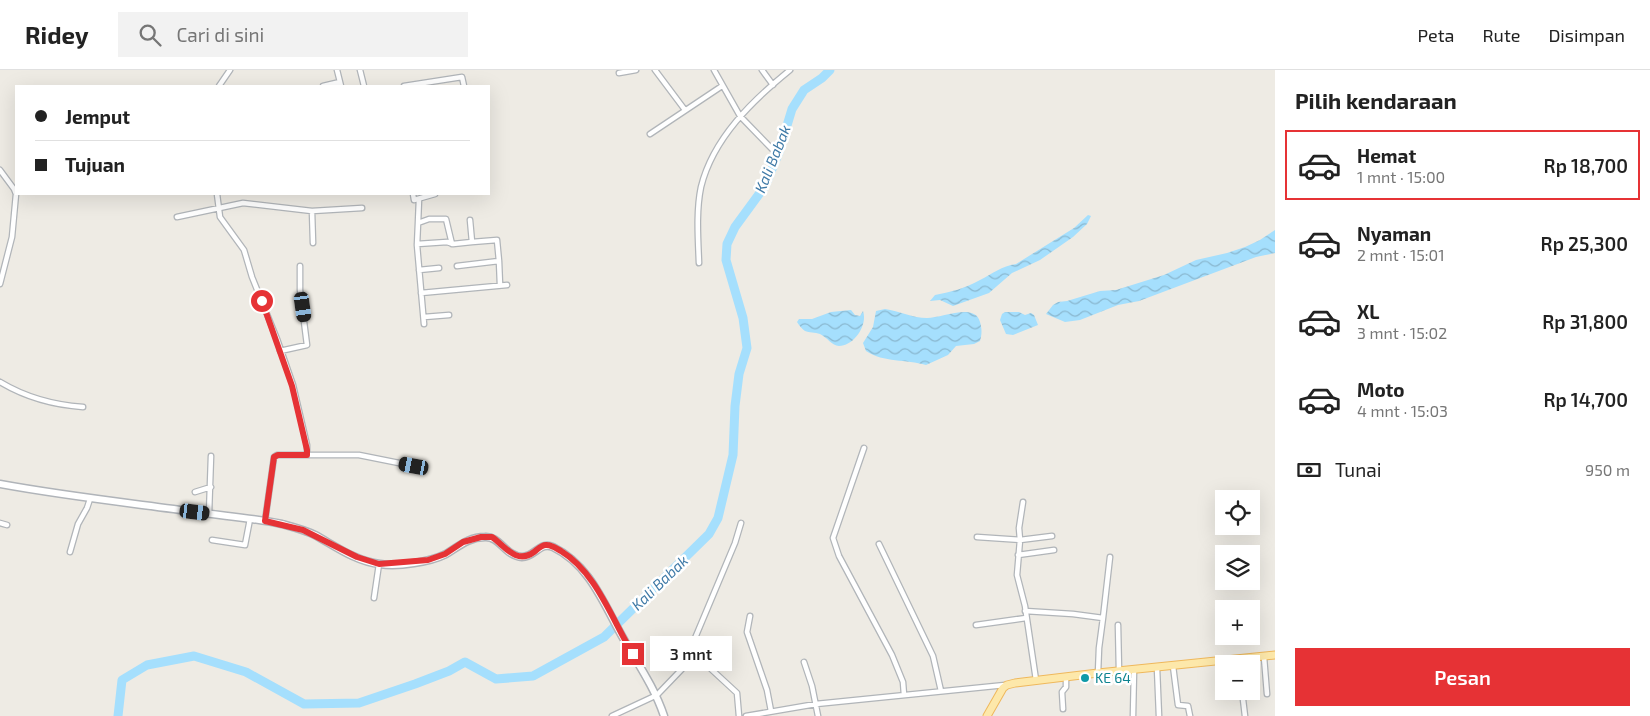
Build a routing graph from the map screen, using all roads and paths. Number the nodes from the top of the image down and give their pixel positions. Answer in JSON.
{"nodes":[{"id":1,"x":230,"y":70,"type":"edge"},
{"id":2,"x":337,"y":70,"type":"edge"},
{"id":3,"x":360,"y":70,"type":"edge"},
{"id":4,"x":636,"y":70,"type":"edge"},
{"id":5,"x":655,"y":70,"type":"edge"},
{"id":6,"x":714,"y":70,"type":"edge"},
{"id":7,"x":762,"y":70,"type":"edge"},
{"id":8,"x":790,"y":70,"type":"edge"},
{"id":9,"x":618,"y":73,"type":"dead end"},
{"id":10,"x":341,"y":84,"type":"edge"},
{"id":11,"x":438,"y":84,"type":"edge"},
{"id":12,"x":220,"y":85,"type":"edge"},
{"id":13,"x":364,"y":85,"type":"edge"},
{"id":14,"x":415,"y":85,"type":"edge"},
{"id":15,"x":464,"y":85,"type":"edge"},
{"id":16,"x":773,"y":85,"type":"junction"},
{"id":17,"x":722,"y":86,"type":"junction"},
{"id":18,"x":684,"y":110,"type":"junction"},
{"id":19,"x":740,"y":116,"type":"junction"},
{"id":20,"x":650,"y":134,"type":"dead end"},
{"id":21,"x":773,"y":150,"type":"dead end"},
{"id":22,"x":0,"y":170,"type":"edge"},
{"id":23,"x":15,"y":192,"type":"edge"},
{"id":24,"x":16,"y":195,"type":"edge"},
{"id":25,"x":217,"y":195,"type":"edge"},
{"id":26,"x":412,"y":195,"type":"edge"},
{"id":27,"x":432,"y":195,"type":"edge"},
{"id":28,"x":419,"y":199,"type":"junction"},
{"id":29,"x":218,"y":208,"type":"junction"},
{"id":30,"x":362,"y":208,"type":"dead end"},
{"id":31,"x":312,"y":211,"type":"junction"},
{"id":32,"x":177,"y":217,"type":"dead end"},
{"id":33,"x":470,"y":220,"type":"dead end"},
{"id":34,"x":418,"y":223,"type":"junction"},
{"id":35,"x":472,"y":242,"type":"junction"},
{"id":36,"x":313,"y":243,"type":"dead end"},
{"id":37,"x":417,"y":244,"type":"junction"},
{"id":38,"x":452,"y":244,"type":"junction"},
{"id":39,"x":499,"y":261,"type":"junction"},
{"id":40,"x":700,"y":263,"type":"dead end"},
{"id":41,"x":300,"y":266,"type":"dead end"},
{"id":42,"x":457,"y":266,"type":"dead end"},
{"id":43,"x":438,"y":268,"type":"dead end"},
{"id":44,"x":419,"y":270,"type":"junction"},
{"id":45,"x":0,"y":284,"type":"edge"},
{"id":46,"x":500,"y":285,"type":"junction"},
{"id":47,"x":507,"y":285,"type":"dead end"},
{"id":48,"x":421,"y":293,"type":"junction"},
{"id":49,"x":449,"y":315,"type":"dead end"},
{"id":50,"x":424,"y":317,"type":"junction"},
{"id":51,"x":424,"y":324,"type":"dead end"},
{"id":52,"x":280,"y":351,"type":"junction"},
{"id":53,"x":0,"y":382,"type":"edge"},
{"id":54,"x":83,"y":407,"type":"dead end"},
{"id":55,"x":864,"y":448,"type":"dead end"},
{"id":56,"x":307,"y":455,"type":"junction"},
{"id":57,"x":211,"y":456,"type":"dead end"},
{"id":58,"x":414,"y":466,"type":"dead end"},
{"id":59,"x":0,"y":484,"type":"edge"},
{"id":60,"x":211,"y":487,"type":"junction"},
{"id":61,"x":195,"y":492,"type":"dead end"},
{"id":62,"x":90,"y":499,"type":"junction"},
{"id":63,"x":1023,"y":502,"type":"dead end"},
{"id":64,"x":209,"y":514,"type":"junction"},
{"id":65,"x":250,"y":519,"type":"junction"},
{"id":66,"x":265,"y":521,"type":"junction"},
{"id":67,"x":0,"y":523,"type":"edge"},
{"id":68,"x":741,"y":523,"type":"dead end"},
{"id":69,"x":7,"y":525,"type":"dead end"},
{"id":70,"x":1052,"y":536,"type":"dead end"},
{"id":71,"x":977,"y":537,"type":"dead end"},
{"id":72,"x":212,"y":540,"type":"dead end"},
{"id":73,"x":1020,"y":540,"type":"junction"},
{"id":74,"x":879,"y":544,"type":"dead end"},
{"id":75,"x":1054,"y":550,"type":"dead end"},
{"id":76,"x":70,"y":552,"type":"dead end"},
{"id":77,"x":1018,"y":554,"type":"junction"},
{"id":78,"x":1110,"y":557,"type":"dead end"},
{"id":79,"x":379,"y":564,"type":"junction"},
{"id":80,"x":374,"y":598,"type":"dead end"},
{"id":81,"x":1025,"y":611,"type":"junction"},
{"id":82,"x":750,"y":616,"type":"dead end"},
{"id":83,"x":1026,"y":618,"type":"junction"},
{"id":84,"x":1102,"y":618,"type":"junction"},
{"id":85,"x":976,"y":625,"type":"dead end"},
{"id":86,"x":1118,"y":625,"type":"dead end"},
{"id":87,"x":711,"y":642,"type":"dead end"},
{"id":88,"x":1275,"y":656,"type":"edge"},
{"id":89,"x":1264,"y":657,"type":"junction"},
{"id":90,"x":1260,"y":658,"type":"edge"},
{"id":91,"x":804,"y":662,"type":"dead end"},
{"id":92,"x":1215,"y":663,"type":"edge"},
{"id":93,"x":1173,"y":666,"type":"junction"},
{"id":94,"x":1157,"y":668,"type":"junction"},
{"id":95,"x":1134,"y":670,"type":"junction"},
{"id":96,"x":1119,"y":671,"type":"junction"},
{"id":97,"x":1098,"y":673,"type":"junction"},
{"id":98,"x":1066,"y":677,"type":"junction"},
{"id":99,"x":1036,"y":680,"type":"junction"},
{"id":100,"x":1007,"y":685,"type":"junction"},
{"id":101,"x":941,"y":691,"type":"junction"},
{"id":102,"x":1267,"y":694,"type":"dead end"},
{"id":103,"x":657,"y":695,"type":"junction"},
{"id":104,"x":904,"y":695,"type":"junction"},
{"id":105,"x":1243,"y":700,"type":"edge"},
{"id":106,"x":816,"y":704,"type":"junction"},
{"id":107,"x":1063,"y":709,"type":"dead end"},
{"id":108,"x":772,"y":711,"type":"junction"},
{"id":109,"x":612,"y":716,"type":"edge"},
{"id":110,"x":664,"y":716,"type":"edge"},
{"id":111,"x":739,"y":716,"type":"edge"},
{"id":112,"x":746,"y":716,"type":"edge"},
{"id":113,"x":818,"y":716,"type":"edge"},
{"id":114,"x":986,"y":716,"type":"edge"},
{"id":115,"x":1133,"y":716,"type":"edge"},
{"id":116,"x":1159,"y":716,"type":"edge"},
{"id":117,"x":1190,"y":716,"type":"edge"},
{"id":118,"x":1245,"y":716,"type":"edge"}],
"edges":[{"from":1,"to":12,"type":"street"},
{"from":2,"to":10,"type":"street"},
{"from":3,"to":13,"type":"street"},
{"from":4,"to":9,"type":"street"},
{"from":5,"to":18,"type":"street"},
{"from":6,"to":17,"type":"street"},
{"from":7,"to":16,"type":"street"},
{"from":8,"to":16,"type":"street"},
{"from":11,"to":14,"type":"street"},
{"from":11,"to":15,"type":"street"},
{"from":16,"to":19,"type":"street"},
{"from":17,"to":18,"type":"street"},
{"from":17,"to":19,"type":"street"},
{"from":18,"to":20,"type":"street"},
{"from":19,"to":21,"type":"street"},
{"from":19,"to":40,"type":"street"},
{"from":22,"to":23,"type":"street"},
{"from":24,"to":45,"type":"street"},
{"from":25,"to":29,"type":"street"},
{"from":26,"to":28,"type":"street"},
{"from":27,"to":28,"type":"street"},
{"from":28,"to":34,"type":"street"},
{"from":29,"to":31,"type":"street"},
{"from":29,"to":32,"type":"street"},
{"from":29,"to":52,"type":"street"},
{"from":30,"to":31,"type":"street"},
{"from":31,"to":36,"type":"street"},
{"from":33,"to":35,"type":"street"},
{"from":34,"to":37,"type":"street"},
{"from":34,"to":38,"type":"street"},
{"from":35,"to":38,"type":"street"},
{"from":35,"to":39,"type":"street"},
{"from":37,"to":38,"type":"street"},
{"from":37,"to":44,"type":"street"},
{"from":39,"to":42,"type":"street"},
{"from":39,"to":46,"type":"street"},
{"from":41,"to":52,"type":"street"},
{"from":43,"to":44,"type":"street"},
{"from":44,"to":48,"type":"street"},
{"from":46,"to":47,"type":"street"},
{"from":46,"to":48,"type":"street"},
{"from":48,"to":50,"type":"street"},
{"from":49,"to":50,"type":"street"},
{"from":50,"to":51,"type":"street"},
{"from":52,"to":56,"type":"street"},
{"from":53,"to":54,"type":"street"},
{"from":55,"to":104,"type":"street"},
{"from":56,"to":58,"type":"street"},
{"from":56,"to":66,"type":"street"},
{"from":57,"to":60,"type":"street"},
{"from":59,"to":62,"type":"street"},
{"from":60,"to":61,"type":"street"},
{"from":60,"to":64,"type":"street"},
{"from":62,"to":64,"type":"street"},
{"from":62,"to":76,"type":"street"},
{"from":63,"to":73,"type":"street"},
{"from":64,"to":65,"type":"street"},
{"from":65,"to":66,"type":"street"},
{"from":65,"to":72,"type":"street"},
{"from":66,"to":79,"type":"street"},
{"from":67,"to":69,"type":"street"},
{"from":68,"to":103,"type":"street"},
{"from":70,"to":73,"type":"street"},
{"from":71,"to":73,"type":"street"},
{"from":73,"to":77,"type":"street"},
{"from":74,"to":101,"type":"street"},
{"from":75,"to":77,"type":"street"},
{"from":77,"to":81,"type":"street"},
{"from":78,"to":84,"type":"street"},
{"from":79,"to":80,"type":"street"},
{"from":79,"to":103,"type":"street"},
{"from":81,"to":83,"type":"street"},
{"from":81,"to":84,"type":"street"},
{"from":82,"to":108,"type":"street"},
{"from":83,"to":85,"type":"street"},
{"from":83,"to":99,"type":"street"},
{"from":84,"to":97,"type":"street"},
{"from":86,"to":96,"type":"street"},
{"from":87,"to":111,"type":"street"},
{"from":88,"to":89,"type":"main road"},
{"from":89,"to":90,"type":"main road"},
{"from":89,"to":102,"type":"street"},
{"from":91,"to":106,"type":"street"},
{"from":92,"to":93,"type":"main road"},
{"from":93,"to":94,"type":"main road"},
{"from":93,"to":117,"type":"street"},
{"from":94,"to":95,"type":"main road"},
{"from":94,"to":116,"type":"street"},
{"from":95,"to":96,"type":"main road"},
{"from":95,"to":115,"type":"street"},
{"from":96,"to":97,"type":"main road"},
{"from":97,"to":98,"type":"main road"},
{"from":98,"to":99,"type":"main road"},
{"from":98,"to":107,"type":"street"},
{"from":99,"to":100,"type":"main road"},
{"from":100,"to":101,"type":"street"},
{"from":100,"to":114,"type":"main road"},
{"from":101,"to":104,"type":"street"},
{"from":103,"to":109,"type":"street"},
{"from":103,"to":110,"type":"street"},
{"from":104,"to":106,"type":"street"},
{"from":105,"to":118,"type":"street"},
{"from":106,"to":108,"type":"street"},
{"from":106,"to":113,"type":"street"},
{"from":108,"to":112,"type":"street"}]}
